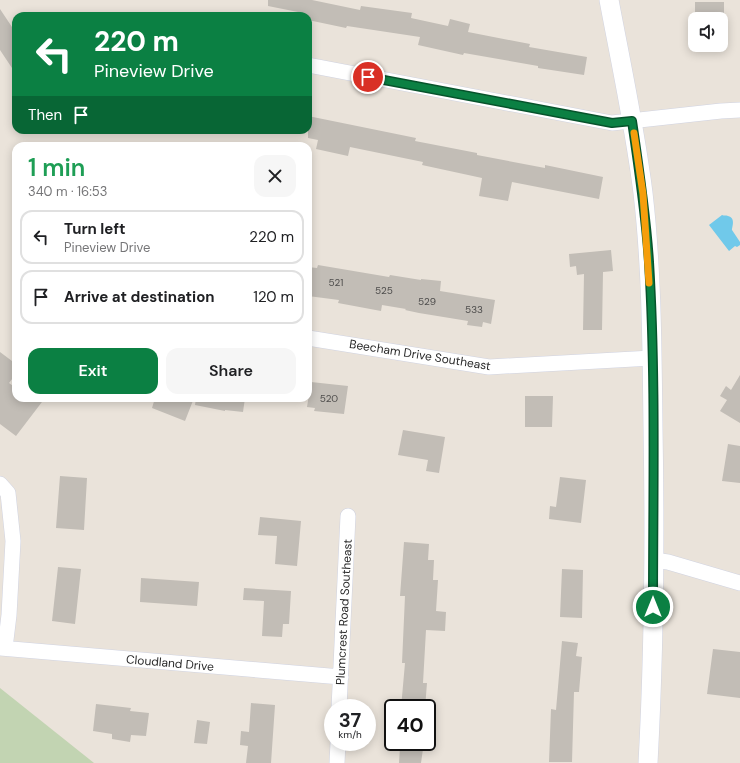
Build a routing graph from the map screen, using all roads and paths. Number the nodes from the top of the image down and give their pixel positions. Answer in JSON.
{"nodes":[{"id":1,"x":609,"y":0,"type":"edge"},
{"id":2,"x":312,"y":66,"type":"edge"},
{"id":3,"x":740,"y":110,"type":"edge"},
{"id":4,"x":632,"y":121,"type":"junction"},
{"id":5,"x":312,"y":339,"type":"edge"},
{"id":6,"x":652,"y":358,"type":"junction"},
{"id":7,"x":0,"y":484,"type":"edge"},
{"id":8,"x":348,"y":516,"type":"dead end"},
{"id":9,"x":653,"y":560,"type":"junction"},
{"id":10,"x":740,"y":583,"type":"edge"},
{"id":11,"x":2,"y":648,"type":"edge"},
{"id":12,"x":341,"y":677,"type":"junction"},
{"id":13,"x":340,"y":699,"type":"edge"},
{"id":14,"x":338,"y":751,"type":"edge"},
{"id":15,"x":337,"y":763,"type":"edge"},
{"id":16,"x":648,"y":763,"type":"edge"}],
"edges":[{"from":1,"to":4,"type":"street"},
{"from":2,"to":4,"type":"street"},
{"from":3,"to":4,"type":"street"},
{"from":4,"to":6,"type":"street"},
{"from":5,"to":6,"type":"street","name":"Beecham Drive Southeast"},
{"from":6,"to":9,"type":"street"},
{"from":7,"to":11,"type":"street"},
{"from":8,"to":12,"type":"street","name":"Plumcrest Road Southeast"},
{"from":9,"to":10,"type":"street"},
{"from":9,"to":16,"type":"street"},
{"from":11,"to":12,"type":"street","name":"Cloudland Drive"},
{"from":12,"to":13,"type":"street","name":"Plumcrest Road Southeast"},
{"from":14,"to":15,"type":"street"}]}
